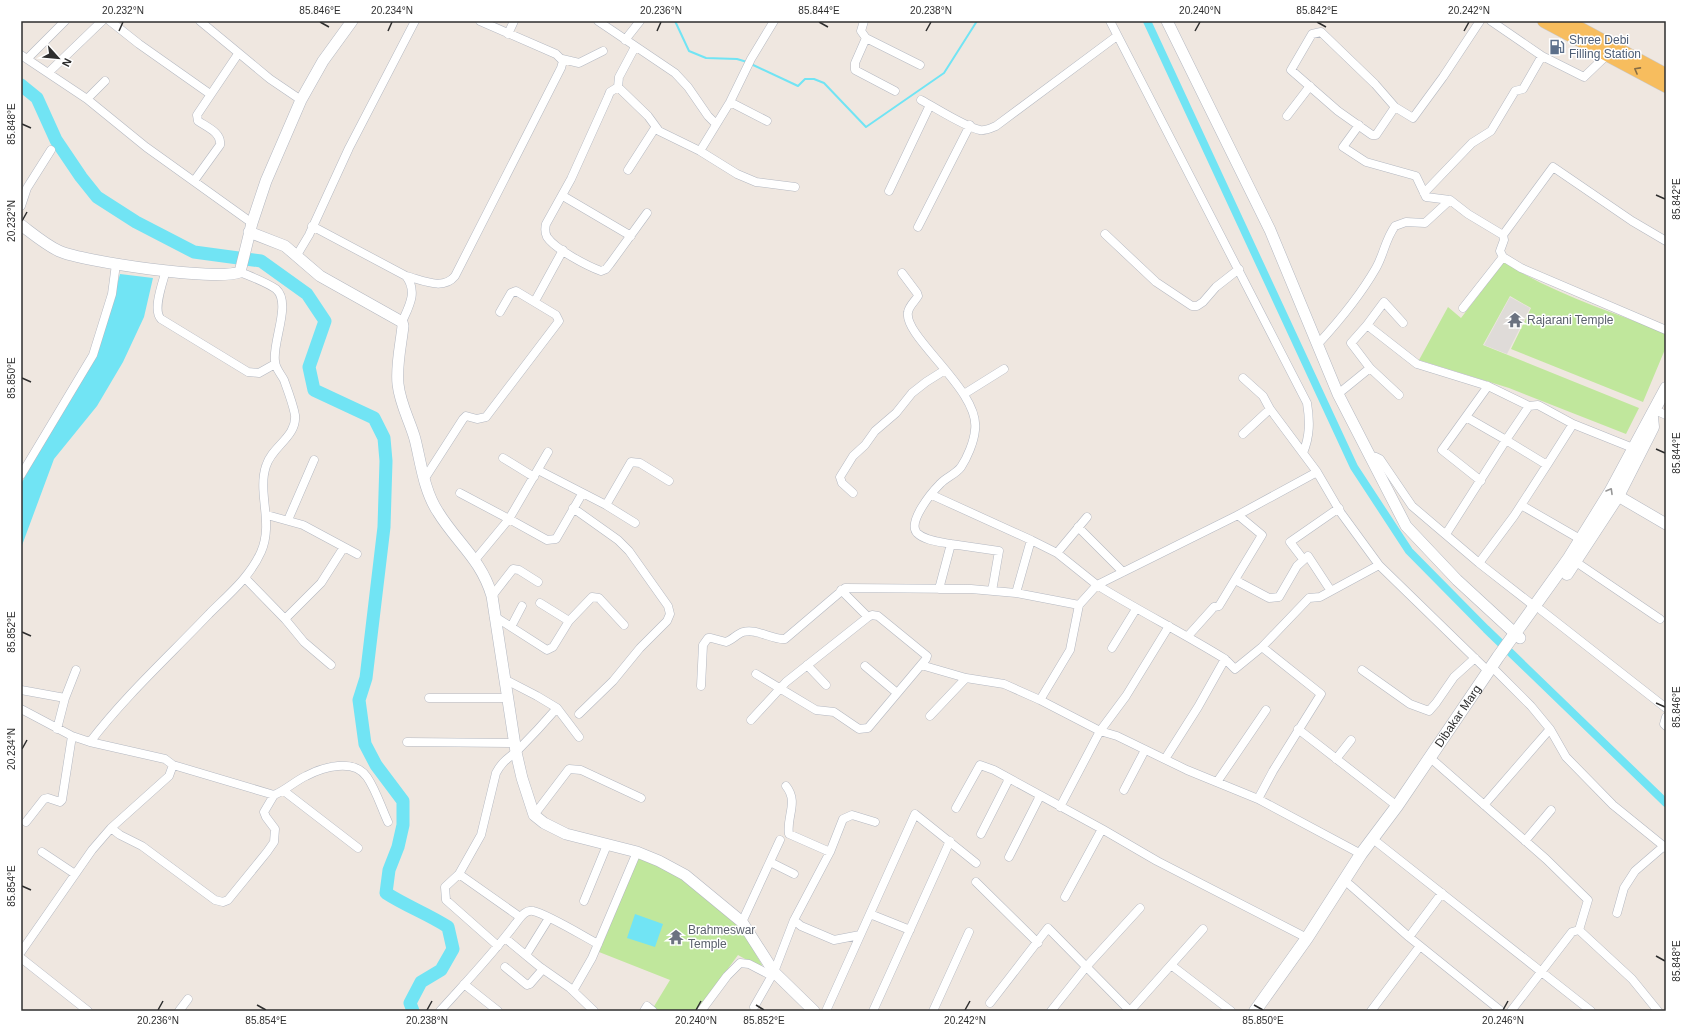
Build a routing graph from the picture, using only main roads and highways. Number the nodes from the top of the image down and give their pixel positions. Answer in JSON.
{"nodes":[{"id":1,"x":1544,"y":21,"type":"edge"},
{"id":2,"x":1566,"y":21,"type":"edge"},
{"id":3,"x":1666,"y":75,"type":"edge"},
{"id":4,"x":1666,"y":86,"type":"edge"},
{"id":5,"x":1666,"y":388,"type":"edge"},
{"id":6,"x":1653,"y":413,"type":"junction"},
{"id":7,"x":1538,"y":608,"type":"junction"},
{"id":8,"x":1492,"y":671,"type":"junction"},
{"id":9,"x":1370,"y":849,"type":"junction"},
{"id":10,"x":1255,"y":1011,"type":"edge"},
{"id":11,"x":1265,"y":1011,"type":"edge"}],
"edges":[{"from":4,"to":1,"type":"main road","one_way":true},
{"from":2,"to":3,"type":"main road"},
{"from":5,"to":6,"type":"main road","name":"Dibakar Marg"},
{"from":7,"to":6,"type":"main road","name":"Dibakar Marg","one_way":true},
{"from":6,"to":7,"type":"main road","name":"Dibakar Marg"},
{"from":7,"to":8,"type":"main road","name":"Dibakar Marg"},
{"from":8,"to":9,"type":"main road","name":"Dibakar Marg"},
{"from":8,"to":9,"type":"main road","name":"Dibakar Marg"},
{"from":9,"to":10,"type":"main road","name":"Dibakar Marg"},
{"from":9,"to":11,"type":"main road","name":"Dibakar Marg"}]}
